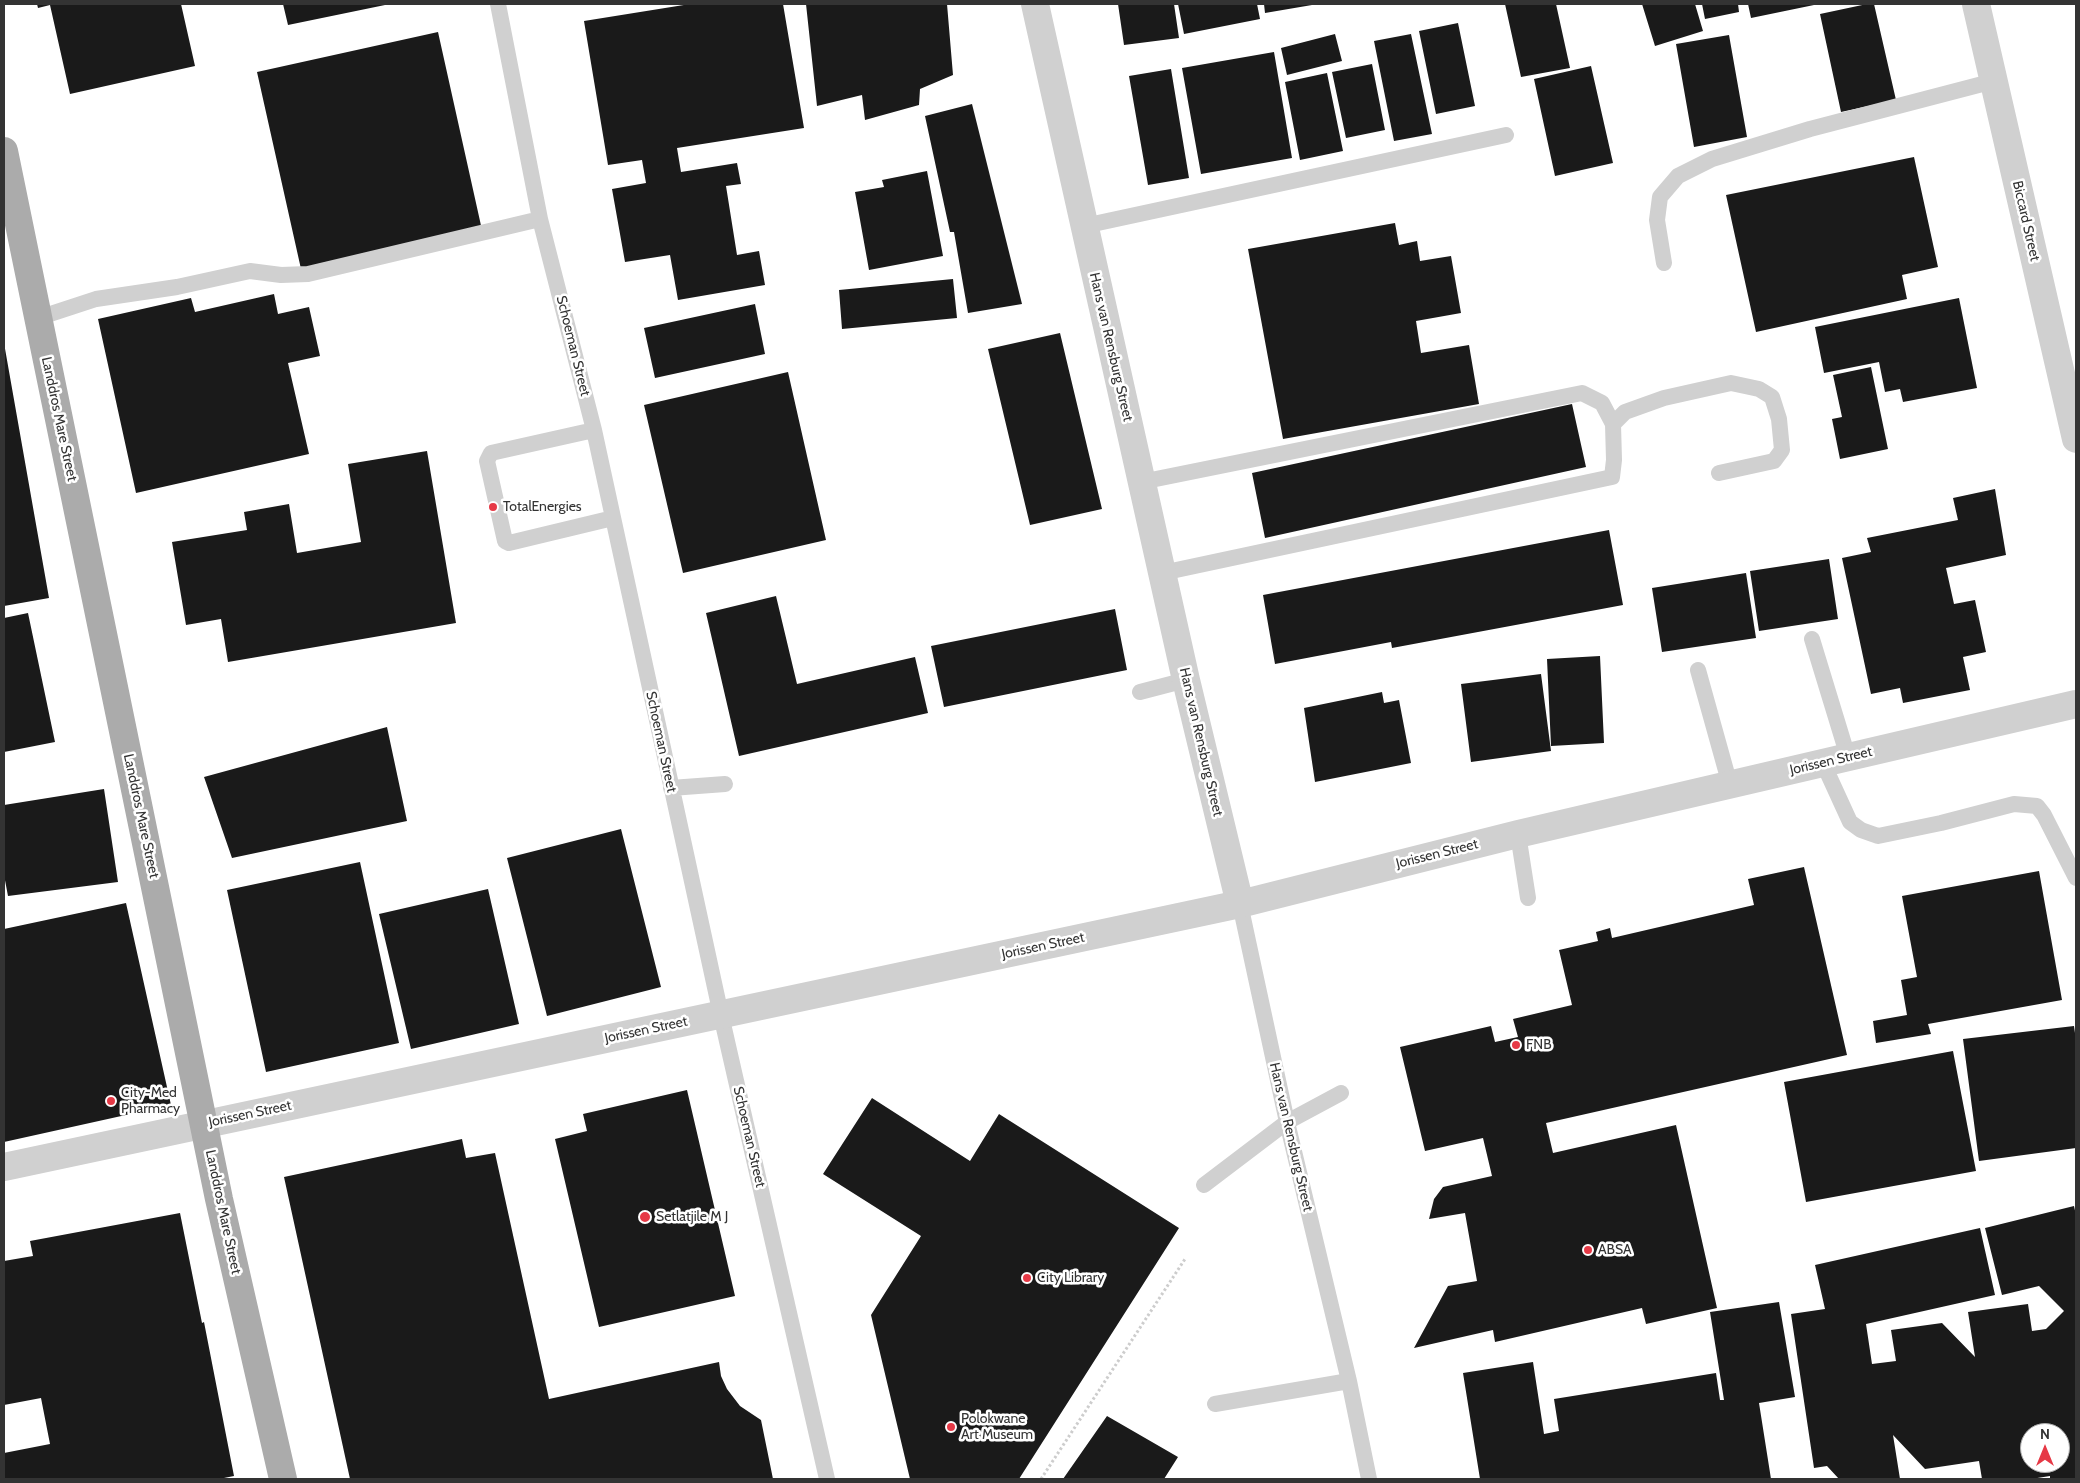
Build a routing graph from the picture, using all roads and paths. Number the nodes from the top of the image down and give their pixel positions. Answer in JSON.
{"nodes":[{"id":1,"x":498,"y":4,"type":"edge"},
{"id":2,"x":1035,"y":4,"type":"edge"},
{"id":3,"x":1976,"y":4,"type":"edge"},
{"id":4,"x":1994,"y":81,"type":"junction"},
{"id":5,"x":1506,"y":134,"type":"dead end"},
{"id":6,"x":4,"y":151,"type":"edge"},
{"id":7,"x":540,"y":219,"type":"junction"},
{"id":8,"x":1084,"y":226,"type":"junction"},
{"id":9,"x":1664,"y":263,"type":"dead end"},
{"id":10,"x":38,"y":318,"type":"junction"},
{"id":11,"x":1613,"y":424,"type":"junction"},
{"id":12,"x":594,"y":430,"type":"junction"},
{"id":13,"x":2076,"y":439,"type":"edge"},
{"id":14,"x":1719,"y":473,"type":"dead end"},
{"id":15,"x":1141,"y":482,"type":"junction"},
{"id":16,"x":613,"y":518,"type":"junction"},
{"id":17,"x":1162,"y":573,"type":"junction"},
{"id":18,"x":1812,"y":639,"type":"dead end"},
{"id":19,"x":1698,"y":670,"type":"dead end"},
{"id":20,"x":1186,"y":680,"type":"junction"},
{"id":21,"x":1140,"y":692,"type":"dead end"},
{"id":22,"x":2076,"y":704,"type":"edge"},
{"id":23,"x":1836,"y":760,"type":"junction"},
{"id":24,"x":725,"y":784,"type":"dead end"},
{"id":25,"x":1730,"y":785,"type":"junction"},
{"id":26,"x":671,"y":788,"type":"junction"},
{"id":27,"x":1518,"y":834,"type":"junction"},
{"id":28,"x":2076,"y":878,"type":"edge"},
{"id":29,"x":1528,"y":898,"type":"dead end"},
{"id":30,"x":1240,"y":904,"type":"junction"},
{"id":31,"x":721,"y":1015,"type":"junction"},
{"id":32,"x":1341,"y":1093,"type":"dead end"},
{"id":33,"x":1287,"y":1122,"type":"junction"},
{"id":34,"x":205,"y":1124,"type":"junction"},
{"id":35,"x":4,"y":1167,"type":"edge"},
{"id":36,"x":1204,"y":1185,"type":"dead end"},
{"id":37,"x":1185,"y":1259,"type":"dead end"},
{"id":38,"x":1349,"y":1381,"type":"junction"},
{"id":39,"x":1215,"y":1404,"type":"dead end"},
{"id":40,"x":283,"y":1479,"type":"edge"},
{"id":41,"x":827,"y":1479,"type":"edge"},
{"id":42,"x":1042,"y":1479,"type":"edge"},
{"id":43,"x":1369,"y":1479,"type":"edge"}],
"edges":[{"from":1,"to":7,"type":"lane","name":"Schoeman Street"},
{"from":2,"to":8,"type":"street","name":"Hans van Rensburg Street"},
{"from":3,"to":4,"type":"street","name":"Biccard Street"},
{"from":4,"to":9,"type":"lane"},
{"from":4,"to":13,"type":"street","name":"Biccard Street"},
{"from":5,"to":8,"type":"lane"},
{"from":6,"to":10,"type":"main road","name":"Landdros Mare Street"},
{"from":7,"to":10,"type":"lane"},
{"from":7,"to":12,"type":"lane","name":"Schoeman Street"},
{"from":8,"to":15,"type":"street","name":"Hans van Rensburg Street"},
{"from":10,"to":34,"type":"main road","name":"Landdros Mare Street"},
{"from":11,"to":14,"type":"lane"},
{"from":11,"to":15,"type":"lane"},
{"from":11,"to":17,"type":"lane"},
{"from":12,"to":16,"type":"lane","name":"Schoeman Street"},
{"from":12,"to":16,"type":"lane"},
{"from":15,"to":17,"type":"street","name":"Hans van Rensburg Street"},
{"from":16,"to":26,"type":"lane","name":"Schoeman Street"},
{"from":17,"to":20,"type":"street","name":"Hans van Rensburg Street"},
{"from":18,"to":23,"type":"lane"},
{"from":19,"to":25,"type":"lane"},
{"from":20,"to":21,"type":"lane"},
{"from":20,"to":30,"type":"street","name":"Hans van Rensburg Street"},
{"from":22,"to":23,"type":"street","name":"Jorissen Street"},
{"from":23,"to":25,"type":"street","name":"Jorissen Street"},
{"from":23,"to":28,"type":"lane"},
{"from":24,"to":26,"type":"lane"},
{"from":25,"to":27,"type":"street","name":"Jorissen Street"},
{"from":26,"to":31,"type":"lane","name":"Schoeman Street"},
{"from":27,"to":29,"type":"lane"},
{"from":27,"to":30,"type":"street","name":"Jorissen Street"},
{"from":30,"to":31,"type":"street","name":"Jorissen Street"},
{"from":30,"to":33,"type":"lane","name":"Hans van Rensburg Street"},
{"from":31,"to":34,"type":"street","name":"Jorissen Street"},
{"from":31,"to":41,"type":"lane","name":"Schoeman Street"},
{"from":32,"to":33,"type":"lane"},
{"from":33,"to":36,"type":"lane"},
{"from":33,"to":38,"type":"lane","name":"Hans van Rensburg Street"},
{"from":34,"to":35,"type":"street","name":"Jorissen Street"},
{"from":34,"to":40,"type":"main road","name":"Landdros Mare Street"},
{"from":37,"to":42,"type":"path"},
{"from":38,"to":39,"type":"lane"},
{"from":38,"to":43,"type":"lane","name":"Hans van Rensburg Street"}]}
